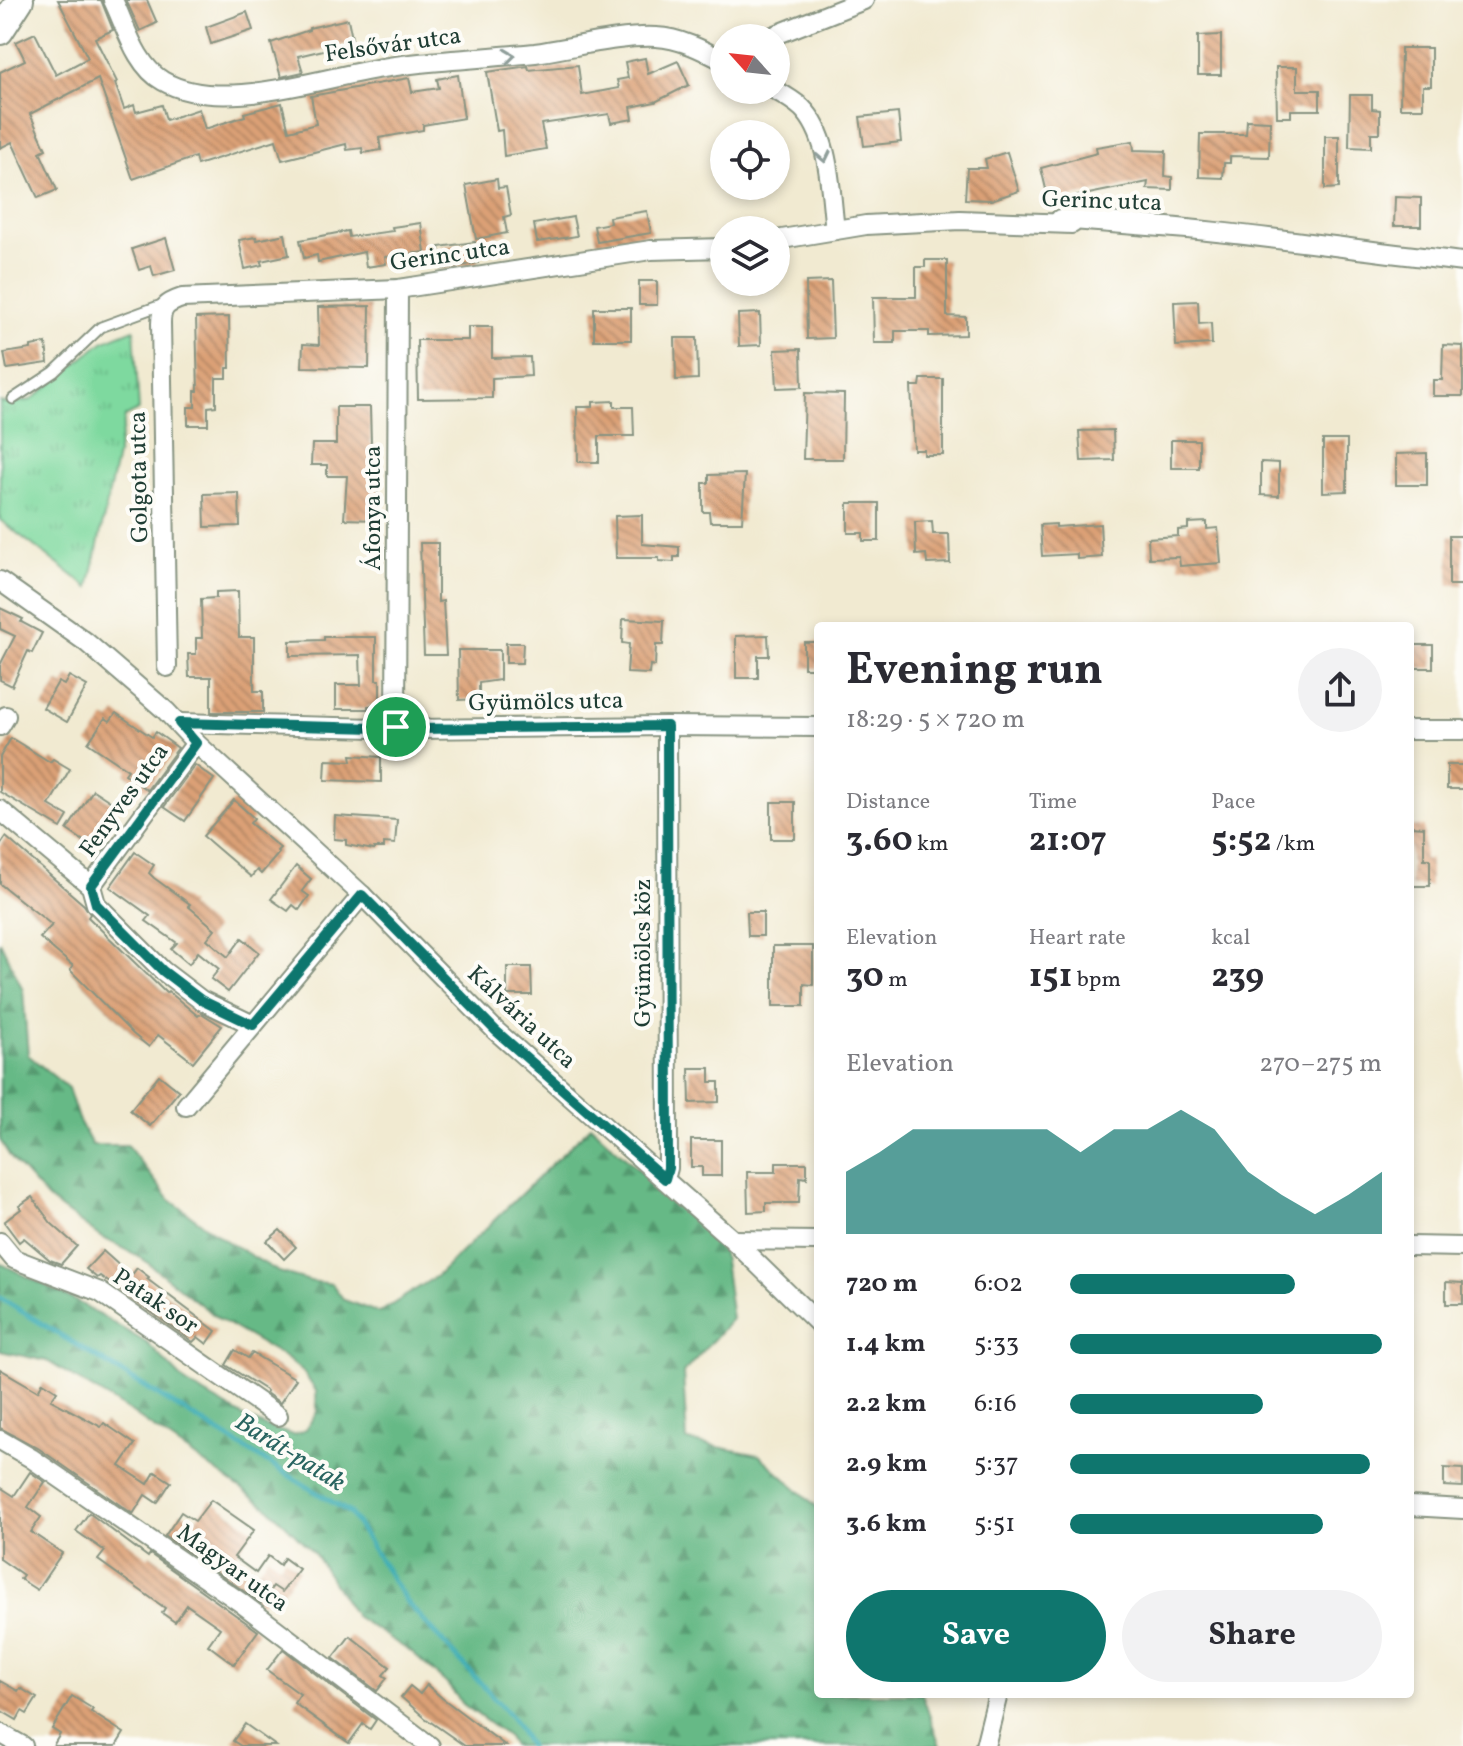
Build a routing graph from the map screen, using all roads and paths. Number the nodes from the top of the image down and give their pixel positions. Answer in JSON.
{"nodes":[{"id":1,"x":20,"y":0,"type":"edge"},
{"id":2,"x":113,"y":0,"type":"edge"},
{"id":3,"x":864,"y":0,"type":"edge"},
{"id":4,"x":790,"y":29,"type":"edge"},
{"id":5,"x":0,"y":31,"type":"edge"},
{"id":6,"x":710,"y":53,"type":"edge"},
{"id":7,"x":790,"y":100,"type":"edge"},
{"id":8,"x":1187,"y":229,"type":"junction"},
{"id":9,"x":835,"y":230,"type":"junction"},
{"id":10,"x":790,"y":238,"type":"edge"},
{"id":11,"x":710,"y":248,"type":"edge"},
{"id":12,"x":1463,"y":262,"type":"edge"},
{"id":13,"x":398,"y":289,"type":"junction"},
{"id":14,"x":174,"y":301,"type":"junction"},
{"id":15,"x":13,"y":399,"type":"dead end"},
{"id":16,"x":0,"y":581,"type":"edge"},
{"id":17,"x":167,"y":667,"type":"dead end"},
{"id":18,"x":179,"y":723,"type":"junction"},
{"id":19,"x":667,"y":726,"type":"junction"},
{"id":20,"x":396,"y":727,"type":"junction"},
{"id":21,"x":814,"y":727,"type":"edge"},
{"id":22,"x":1414,"y":730,"type":"edge"},
{"id":23,"x":1463,"y":730,"type":"edge"},
{"id":24,"x":196,"y":743,"type":"junction"},
{"id":25,"x":0,"y":810,"type":"edge"},
{"id":26,"x":91,"y":886,"type":"junction"},
{"id":27,"x":362,"y":895,"type":"junction"},
{"id":28,"x":253,"y":1025,"type":"junction"},
{"id":29,"x":186,"y":1106,"type":"dead end"},
{"id":30,"x":665,"y":1179,"type":"junction"},
{"id":31,"x":733,"y":1240,"type":"junction"},
{"id":32,"x":814,"y":1241,"type":"edge"},
{"id":33,"x":0,"y":1242,"type":"edge"},
{"id":34,"x":1414,"y":1246,"type":"edge"},
{"id":35,"x":1463,"y":1247,"type":"edge"},
{"id":36,"x":814,"y":1319,"type":"edge"},
{"id":37,"x":278,"y":1416,"type":"dead end"},
{"id":38,"x":0,"y":1440,"type":"edge"},
{"id":39,"x":1414,"y":1506,"type":"edge"},
{"id":40,"x":1463,"y":1509,"type":"edge"},
{"id":41,"x":997,"y":1698,"type":"edge"},
{"id":42,"x":0,"y":1733,"type":"edge"},
{"id":43,"x":23,"y":1746,"type":"edge"},
{"id":44,"x":430,"y":1746,"type":"edge"},
{"id":45,"x":985,"y":1746,"type":"edge"}],
"edges":[{"from":1,"to":5,"type":"main road"},
{"from":2,"to":6,"type":"street","name":"Felsővár utca","one_way":true},
{"from":3,"to":4,"type":"street"},
{"from":7,"to":9,"type":"street","one_way":true},
{"from":8,"to":8,"type":"street","name":"Gerinc utca"},
{"from":8,"to":9,"type":"street","name":"Gerinc utca"},
{"from":8,"to":12,"type":"street","name":"Gerinc utca"},
{"from":9,"to":10,"type":"street","name":"Gerinc utca"},
{"from":11,"to":13,"type":"street","name":"Gerinc utca"},
{"from":13,"to":14,"type":"street","name":"Gerinc utca"},
{"from":13,"to":20,"type":"street","name":"Áfonya utca"},
{"from":14,"to":15,"type":"lane"},
{"from":14,"to":17,"type":"street","name":"Golgota utca"},
{"from":16,"to":18,"type":"street"},
{"from":18,"to":20,"type":"street","name":"Gyümölcs utca"},
{"from":18,"to":24,"type":"street","name":"Kálvária utca"},
{"from":19,"to":20,"type":"street","name":"Gyümölcs utca"},
{"from":19,"to":21,"type":"street","name":"Gyümölcs utca"},
{"from":19,"to":30,"type":"street","name":"Gyümölcs köz"},
{"from":22,"to":23,"type":"street"},
{"from":24,"to":26,"type":"street","name":"Fenyves utca"},
{"from":24,"to":27,"type":"street","name":"Kálvária utca"},
{"from":25,"to":26,"type":"street","name":"Fenyves utca"},
{"from":26,"to":28,"type":"street","name":"Fenyves utca"},
{"from":27,"to":28,"type":"street"},
{"from":27,"to":30,"type":"street","name":"Kálvária utca"},
{"from":28,"to":29,"type":"street"},
{"from":30,"to":31,"type":"street","name":"Kálvária utca"},
{"from":31,"to":32,"type":"street"},
{"from":31,"to":36,"type":"street","name":"Kálvária utca"},
{"from":33,"to":37,"type":"street","name":"Patak sor"},
{"from":34,"to":35,"type":"street"},
{"from":38,"to":44,"type":"street","name":"Magyar utca"},
{"from":39,"to":40,"type":"street"},
{"from":41,"to":45,"type":"street"},
{"from":42,"to":43,"type":"street"}]}
